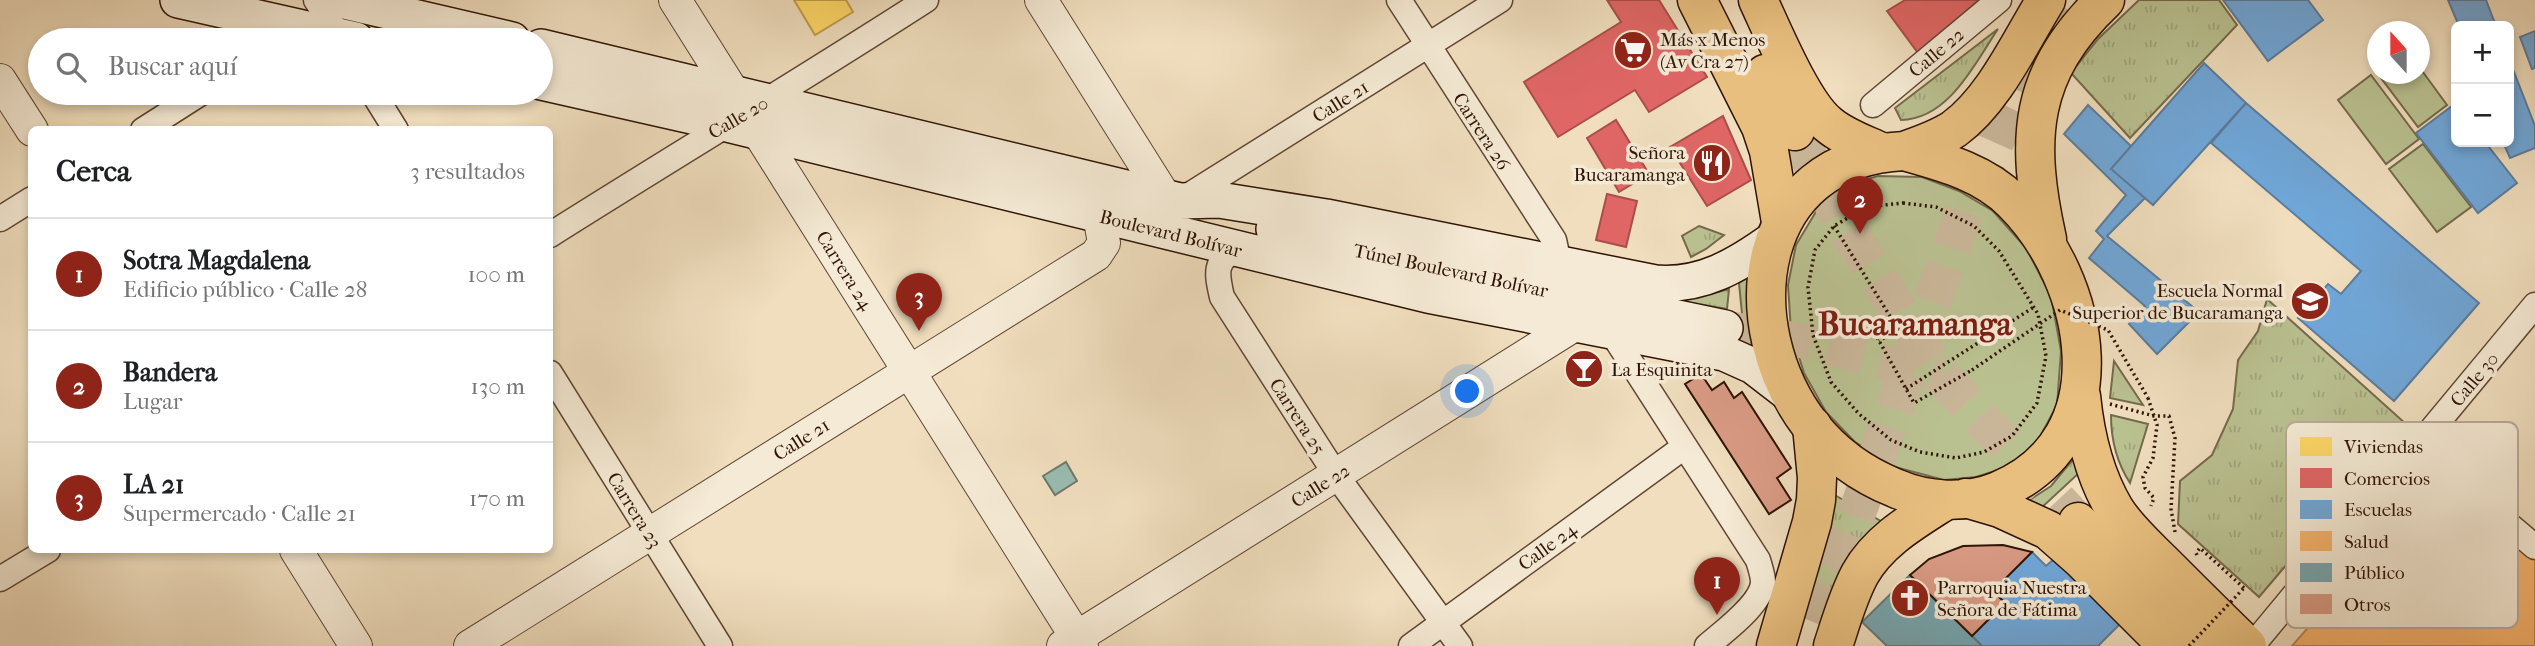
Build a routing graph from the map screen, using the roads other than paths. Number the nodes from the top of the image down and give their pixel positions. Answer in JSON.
{"nodes":[{"id":1,"x":178,"y":0,"type":"edge"},
{"id":2,"x":675,"y":0,"type":"edge"},
{"id":3,"x":926,"y":0,"type":"edge"},
{"id":4,"x":1041,"y":0,"type":"edge"},
{"id":5,"x":1399,"y":0,"type":"edge"},
{"id":6,"x":1500,"y":0,"type":"edge"},
{"id":7,"x":1697,"y":0,"type":"edge"},
{"id":8,"x":1726,"y":0,"type":"edge"},
{"id":9,"x":1758,"y":0,"type":"edge"},
{"id":10,"x":1999,"y":0,"type":"edge"},
{"id":11,"x":2046,"y":0,"type":"edge"},
{"id":12,"x":2105,"y":0,"type":"edge"},
{"id":13,"x":331,"y":20,"type":"edge"},
{"id":14,"x":403,"y":28,"type":"edge"},
{"id":15,"x":1427,"y":46,"type":"junction"},
{"id":16,"x":553,"y":51,"type":"edge"},
{"id":17,"x":0,"y":80,"type":"edge"},
{"id":18,"x":553,"y":84,"type":"edge"},
{"id":19,"x":182,"y":105,"type":"edge"},
{"id":20,"x":380,"y":105,"type":"edge"},
{"id":21,"x":1873,"y":105,"type":"dead end"},
{"id":22,"x":746,"y":112,"type":"junction"},
{"id":23,"x":29,"y":126,"type":"edge"},
{"id":24,"x":149,"y":126,"type":"edge"},
{"id":25,"x":394,"y":126,"type":"edge"},
{"id":26,"x":1794,"y":131,"type":"tunnel mouth"},
{"id":27,"x":1893,"y":152,"type":"junction"},
{"id":28,"x":1172,"y":199,"type":"junction"},
{"id":29,"x":28,"y":202,"type":"edge"},
{"id":30,"x":1099,"y":215,"type":"junction"},
{"id":31,"x":0,"y":219,"type":"edge"},
{"id":32,"x":1777,"y":230,"type":"junction"},
{"id":33,"x":553,"y":233,"type":"edge"},
{"id":34,"x":2049,"y":248,"type":"junction"},
{"id":35,"x":1237,"y":250,"type":"junction"},
{"id":36,"x":1551,"y":263,"type":"junction"},
{"id":37,"x":2535,"y":305,"type":"edge"},
{"id":38,"x":1576,"y":324,"type":"junction"},
{"id":39,"x":1725,"y":328,"type":"tunnel mouth"},
{"id":40,"x":1610,"y":330,"type":"junction"},
{"id":41,"x":909,"y":371,"type":"junction"},
{"id":42,"x":553,"y":378,"type":"edge"},
{"id":43,"x":2092,"y":399,"type":"junction"},
{"id":44,"x":1802,"y":411,"type":"junction"},
{"id":45,"x":2438,"y":422,"type":"edge"},
{"id":46,"x":1684,"y":447,"type":"junction"},
{"id":47,"x":1336,"y":475,"type":"junction"},
{"id":48,"x":1956,"y":499,"type":"junction"},
{"id":49,"x":2078,"y":522,"type":"tunnel mouth"},
{"id":50,"x":650,"y":533,"type":"junction"},
{"id":51,"x":2518,"y":533,"type":"edge"},
{"id":52,"x":2535,"y":547,"type":"edge"},
{"id":53,"x":43,"y":553,"type":"edge"},
{"id":54,"x":298,"y":553,"type":"edge"},
{"id":55,"x":0,"y":579,"type":"edge"},
{"id":56,"x":2286,"y":602,"type":"edge"},
{"id":57,"x":1443,"y":622,"type":"junction"},
{"id":58,"x":1817,"y":638,"type":"edge"},
{"id":59,"x":1074,"y":643,"type":"edge"},
{"id":60,"x":356,"y":646,"type":"edge"},
{"id":61,"x":470,"y":646,"type":"edge"},
{"id":62,"x":720,"y":646,"type":"edge"},
{"id":63,"x":1410,"y":646,"type":"edge"},
{"id":64,"x":1460,"y":646,"type":"edge"},
{"id":65,"x":1707,"y":646,"type":"edge"},
{"id":66,"x":1776,"y":646,"type":"edge"},
{"id":67,"x":2168,"y":646,"type":"edge"},
{"id":68,"x":2205,"y":646,"type":"edge"},
{"id":69,"x":2249,"y":646,"type":"edge"}],
"edges":[{"from":1,"to":13,"type":"main road"},
{"from":2,"to":22,"type":"street","name":"Carrera 24"},
{"from":3,"to":22,"type":"street","name":"Calle 20"},
{"from":4,"to":28,"type":"street"},
{"from":5,"to":15,"type":"street","name":"Carrera 26"},
{"from":6,"to":15,"type":"street","name":"Calle 21"},
{"from":7,"to":32,"type":"main road"},
{"from":8,"to":26,"type":"main road"},
{"from":9,"to":27,"type":"main road"},
{"from":10,"to":21,"type":"street","name":"Calle 22"},
{"from":11,"to":27,"type":"main road"},
{"from":12,"to":34,"type":"main road"},
{"from":13,"to":14,"type":"main road"},
{"from":15,"to":28,"type":"street","name":"Calle 21"},
{"from":15,"to":36,"type":"street","name":"Carrera 26"},
{"from":16,"to":22,"type":"main road","name":"Boulevard Bolívar"},
{"from":17,"to":23,"type":"street"},
{"from":18,"to":22,"type":"main road","name":"Boulevard Bolívar"},
{"from":19,"to":24,"type":"street"},
{"from":20,"to":25,"type":"street"},
{"from":22,"to":28,"type":"main road","name":"Boulevard Bolívar"},
{"from":22,"to":30,"type":"main road","name":"Boulevard Bolívar"},
{"from":22,"to":33,"type":"street","name":"Calle 20"},
{"from":22,"to":41,"type":"street","name":"Carrera 24"},
{"from":27,"to":32,"type":"main road"},
{"from":27,"to":34,"type":"main road"},
{"from":28,"to":36,"type":"main road","name":"Boulevard Bolívar"},
{"from":28,"to":39,"type":"main road","name":"Túnel Boulevard Bolívar"},
{"from":29,"to":31,"type":"street"},
{"from":30,"to":35,"type":"main road","name":"Boulevard Bolívar"},
{"from":30,"to":41,"type":"street","name":"Calle 21"},
{"from":32,"to":36,"type":"main road","name":"Boulevard Bolívar"},
{"from":32,"to":44,"type":"main road"},
{"from":34,"to":43,"type":"main road"},
{"from":35,"to":38,"type":"main road","name":"Boulevard Bolívar"},
{"from":35,"to":47,"type":"street","name":"Carrera 25"},
{"from":37,"to":45,"type":"street","name":"Calle 30"},
{"from":38,"to":40,"type":"main road","name":"Boulevard Bolívar"},
{"from":38,"to":47,"type":"street","name":"Calle 22"},
{"from":40,"to":44,"type":"main road","name":"Boulevard Bolívar"},
{"from":40,"to":46,"type":"street"},
{"from":41,"to":50,"type":"street","name":"Calle 21"},
{"from":41,"to":59,"type":"street","name":"Carrera 24"},
{"from":42,"to":50,"type":"street","name":"Carrera 23"},
{"from":43,"to":48,"type":"main road"},
{"from":43,"to":69,"type":"main road"},
{"from":44,"to":48,"type":"main road"},
{"from":44,"to":66,"type":"main road"},
{"from":46,"to":57,"type":"street","name":"Calle 24"},
{"from":46,"to":65,"type":"street"},
{"from":47,"to":57,"type":"street","name":"Carrera 25"},
{"from":47,"to":59,"type":"street","name":"Calle 22"},
{"from":48,"to":58,"type":"main road"},
{"from":48,"to":67,"type":"main road"},
{"from":49,"to":68,"type":"main road"},
{"from":50,"to":61,"type":"street","name":"Calle 21"},
{"from":50,"to":62,"type":"street","name":"Carrera 23"},
{"from":51,"to":52,"type":"street"},
{"from":53,"to":55,"type":"street"},
{"from":54,"to":60,"type":"street"},
{"from":56,"to":69,"type":"street","name":"Calle 30"},
{"from":57,"to":63,"type":"street","name":"Calle 24"},
{"from":57,"to":64,"type":"street","name":"Carrera 25"}]}
